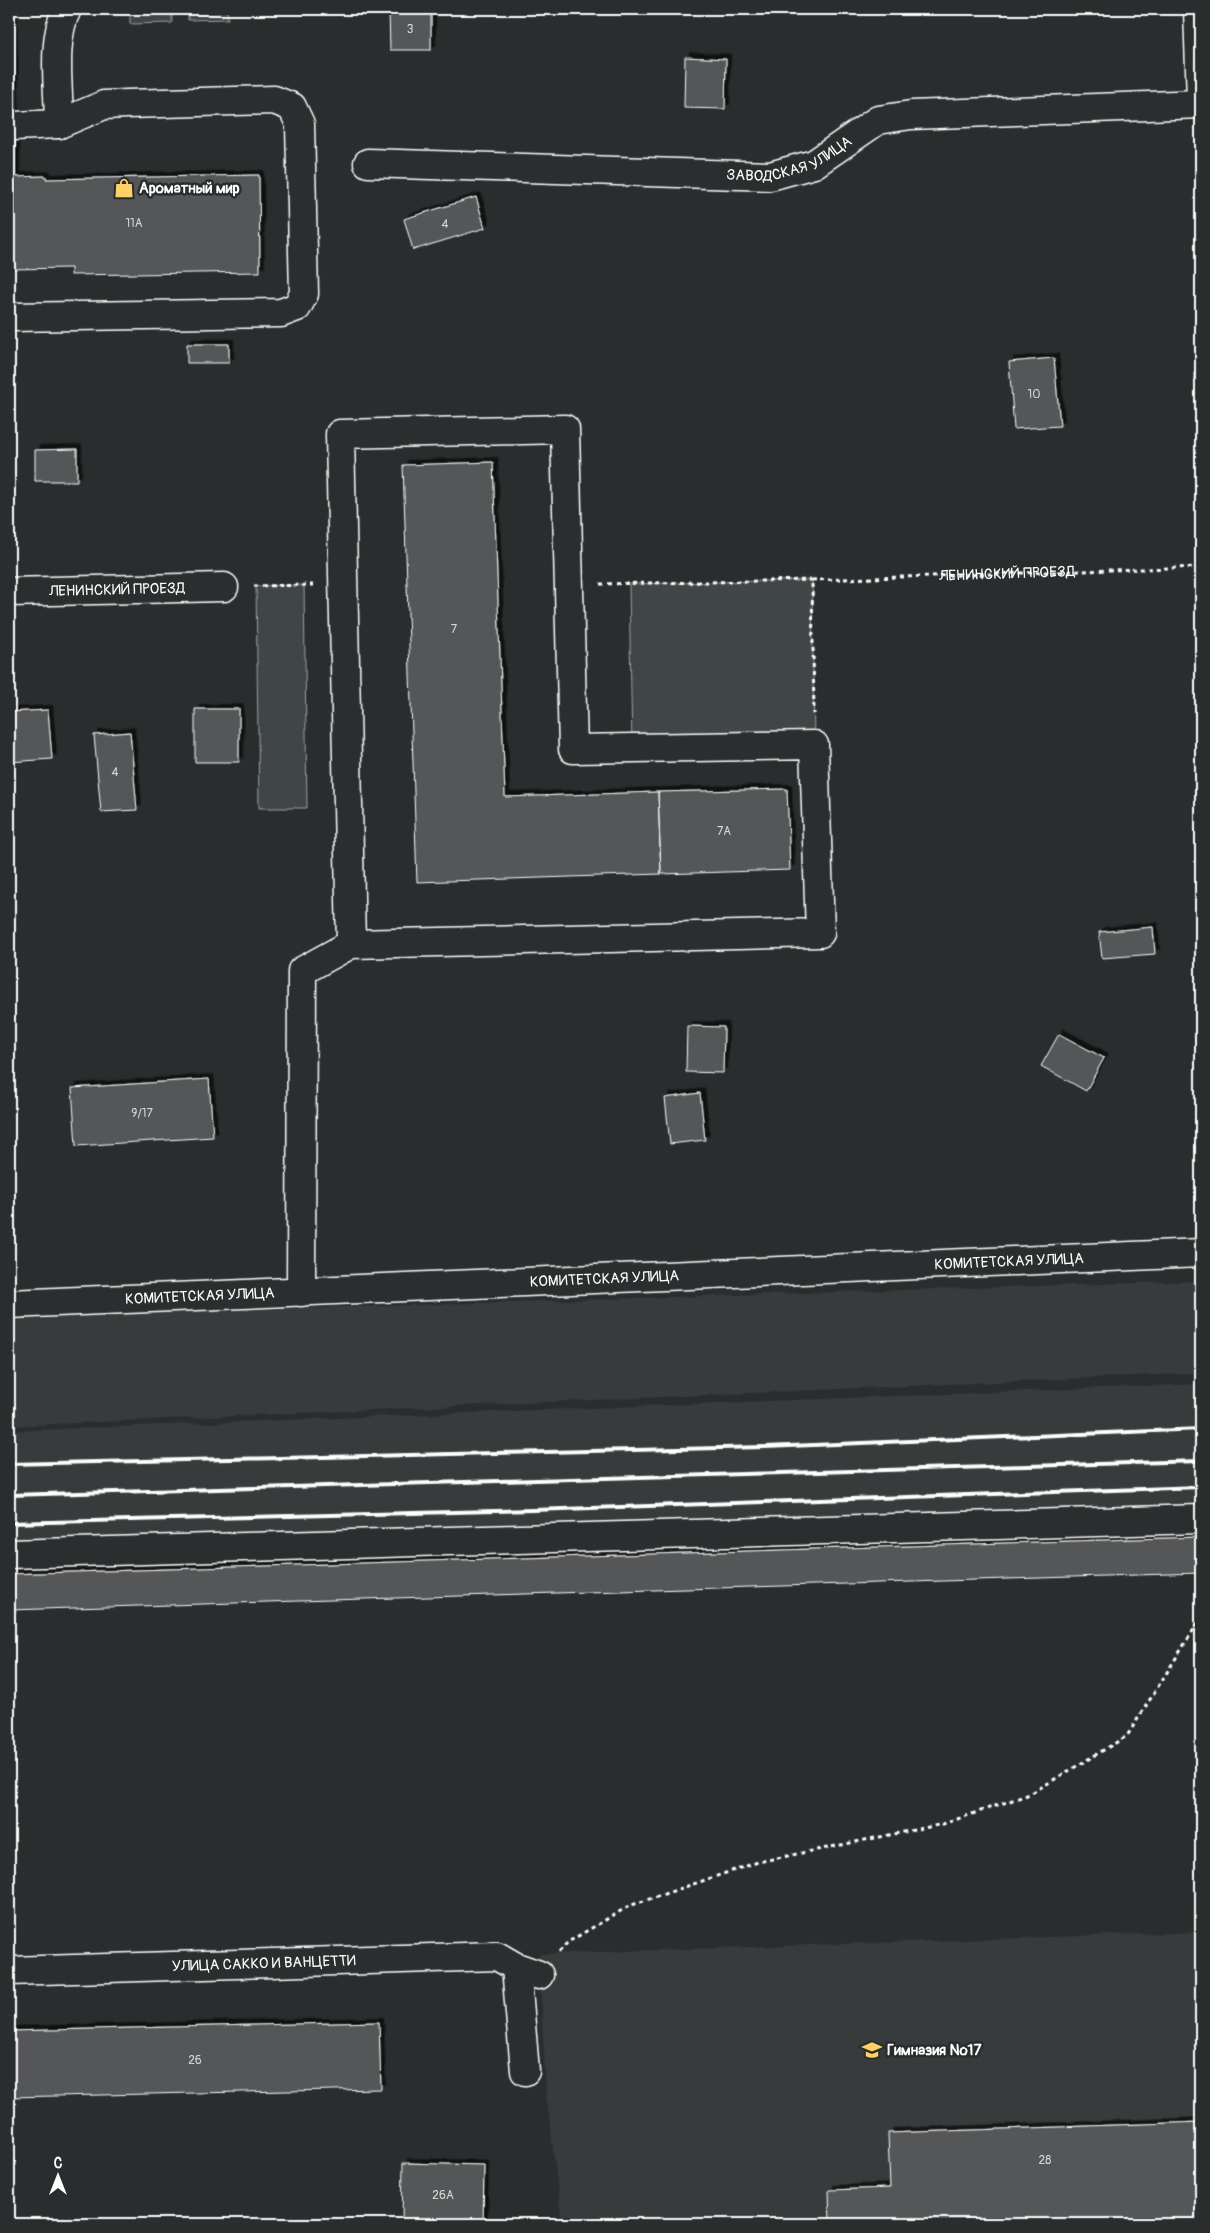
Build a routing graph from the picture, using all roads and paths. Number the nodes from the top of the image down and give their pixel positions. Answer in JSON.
{"nodes":[{"id":1,"x":67,"y":9,"type":"edge"},
{"id":2,"x":1198,"y":9,"type":"edge"},
{"id":3,"x":1201,"y":102,"type":"edge"},
{"id":4,"x":59,"y":124,"type":"junction"},
{"id":5,"x":14,"y":126,"type":"dead end"},
{"id":6,"x":368,"y":163,"type":"dead end"},
{"id":7,"x":9,"y":317,"type":"edge"},
{"id":8,"x":1201,"y":567,"type":"edge"},
{"id":9,"x":812,"y":580,"type":"junction"},
{"id":10,"x":343,"y":585,"type":"junction"},
{"id":11,"x":569,"y":585,"type":"junction"},
{"id":12,"x":256,"y":586,"type":"dead end"},
{"id":13,"x":224,"y":587,"type":"dead end"},
{"id":14,"x":9,"y":592,"type":"edge"},
{"id":15,"x":814,"y":745,"type":"junction"},
{"id":16,"x":351,"y":944,"type":"junction"},
{"id":17,"x":1201,"y":1253,"type":"edge"},
{"id":18,"x":301,"y":1292,"type":"junction"},
{"id":19,"x":9,"y":1304,"type":"edge"},
{"id":20,"x":1201,"y":1519,"type":"edge"},
{"id":21,"x":9,"y":1554,"type":"edge"},
{"id":22,"x":1201,"y":1618,"type":"edge"},
{"id":23,"x":9,"y":1971,"type":"edge"},
{"id":24,"x":528,"y":1971,"type":"junction"},
{"id":25,"x":525,"y":2071,"type":"dead end"}],
"edges":[{"from":1,"to":4,"type":"street"},
{"from":2,"to":3,"type":"street"},
{"from":3,"to":6,"type":"street","name":"ЗАВОДСКАЯ УЛИЦА"},
{"from":4,"to":5,"type":"street"},
{"from":4,"to":7,"type":"street"},
{"from":8,"to":9,"type":"path","name":"ЛЕНИНСКИЙ ПРОЕЗД"},
{"from":9,"to":11,"type":"path","name":"ЛЕНИНСКИЙ ПРОЕЗД"},
{"from":9,"to":15,"type":"path"},
{"from":10,"to":11,"type":"street"},
{"from":10,"to":12,"type":"path"},
{"from":10,"to":16,"type":"street"},
{"from":11,"to":15,"type":"street"},
{"from":13,"to":14,"type":"street","name":"ЛЕНИНСКИЙ ПРОЕЗД"},
{"from":15,"to":16,"type":"street"},
{"from":16,"to":18,"type":"street"},
{"from":17,"to":18,"type":"street","name":"КОМИТЕТСКАЯ УЛИЦА"},
{"from":18,"to":19,"type":"street","name":"КОМИТЕТСКАЯ УЛИЦА"},
{"from":20,"to":21,"type":"street"},
{"from":22,"to":24,"type":"path"},
{"from":23,"to":24,"type":"street","name":"УЛИЦА САККО И ВАНЦЕТТИ"},
{"from":24,"to":25,"type":"street"}]}
